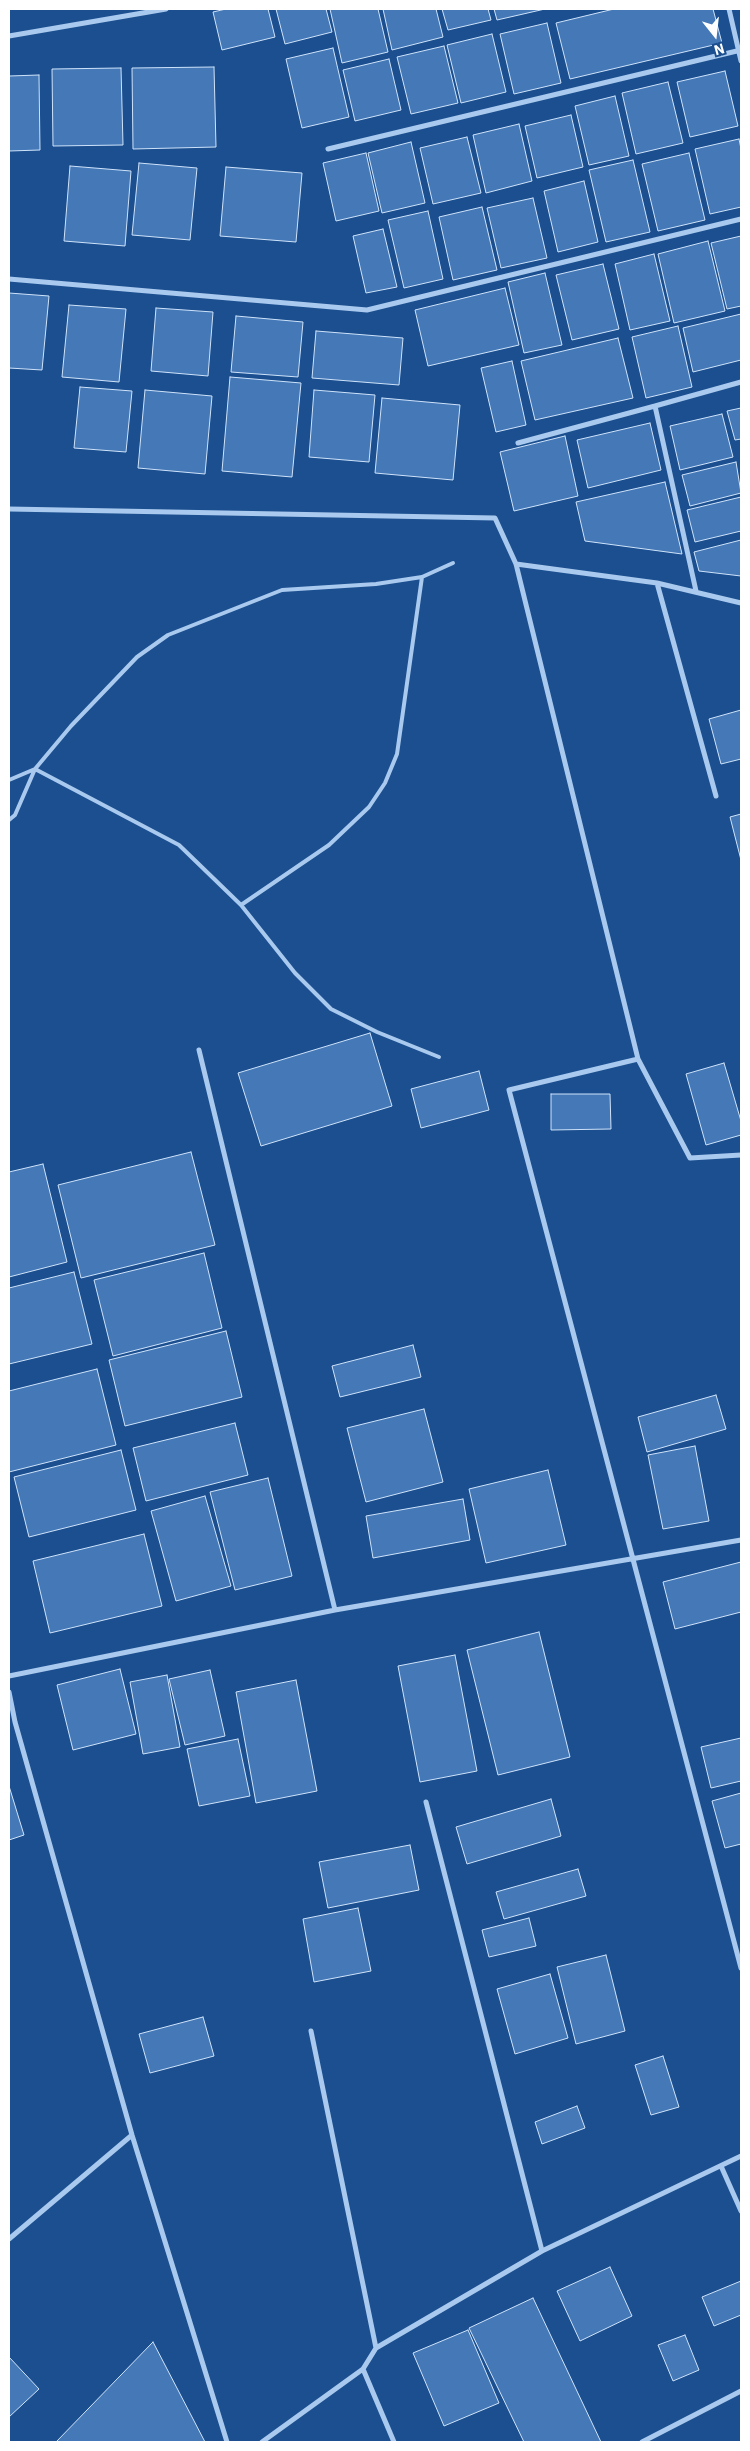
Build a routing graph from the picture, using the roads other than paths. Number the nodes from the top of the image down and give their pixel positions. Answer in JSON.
{"nodes":[{"id":1,"x":166,"y":9,"type":"edge"},
{"id":2,"x":729,"y":9,"type":"edge"},
{"id":3,"x":9,"y":36,"type":"edge"},
{"id":4,"x":740,"y":50,"type":"edge"},
{"id":5,"x":741,"y":61,"type":"edge"},
{"id":6,"x":328,"y":149,"type":"dead end"},
{"id":7,"x":741,"y":219,"type":"edge"},
{"id":8,"x":9,"y":279,"type":"edge"},
{"id":9,"x":741,"y":382,"type":"edge"},
{"id":10,"x":655,"y":406,"type":"junction"},
{"id":11,"x":518,"y":442,"type":"dead end"},
{"id":12,"x":9,"y":509,"type":"edge"},
{"id":13,"x":453,"y":563,"type":"dead end"},
{"id":14,"x":516,"y":564,"type":"junction"},
{"id":15,"x":422,"y":577,"type":"junction"},
{"id":16,"x":657,"y":583,"type":"junction"},
{"id":17,"x":696,"y":591,"type":"junction"},
{"id":18,"x":741,"y":603,"type":"edge"},
{"id":19,"x":35,"y":769,"type":"junction"},
{"id":20,"x":9,"y":780,"type":"edge"},
{"id":21,"x":716,"y":796,"type":"dead end"},
{"id":22,"x":9,"y":820,"type":"edge"},
{"id":23,"x":241,"y":905,"type":"junction"},
{"id":24,"x":199,"y":1050,"type":"dead end"},
{"id":25,"x":439,"y":1056,"type":"dead end"},
{"id":26,"x":638,"y":1059,"type":"junction"},
{"id":27,"x":741,"y":1154,"type":"edge"},
{"id":28,"x":741,"y":1540,"type":"edge"},
{"id":29,"x":635,"y":1558,"type":"junction"},
{"id":30,"x":335,"y":1610,"type":"junction"},
{"id":31,"x":9,"y":1676,"type":"edge"},
{"id":32,"x":9,"y":1692,"type":"edge"},
{"id":33,"x":15,"y":1722,"type":"junction"},
{"id":34,"x":9,"y":1725,"type":"edge"},
{"id":35,"x":426,"y":1802,"type":"dead end"},
{"id":36,"x":741,"y":1968,"type":"edge"},
{"id":37,"x":311,"y":2031,"type":"dead end"},
{"id":38,"x":132,"y":2135,"type":"junction"},
{"id":39,"x":741,"y":2156,"type":"edge"},
{"id":40,"x":720,"y":2166,"type":"junction"},
{"id":41,"x":741,"y":2211,"type":"edge"},
{"id":42,"x":9,"y":2240,"type":"edge"},
{"id":43,"x":542,"y":2251,"type":"junction"},
{"id":44,"x":376,"y":2348,"type":"junction"},
{"id":45,"x":364,"y":2370,"type":"junction"},
{"id":46,"x":741,"y":2391,"type":"edge"},
{"id":47,"x":227,"y":2442,"type":"edge"},
{"id":48,"x":262,"y":2442,"type":"edge"},
{"id":49,"x":394,"y":2442,"type":"edge"},
{"id":50,"x":642,"y":2442,"type":"edge"}],
"edges":[{"from":1,"to":3,"type":"street"},
{"from":2,"to":4,"type":"street"},
{"from":4,"to":5,"type":"street"},
{"from":4,"to":6,"type":"street"},
{"from":7,"to":8,"type":"street"},
{"from":9,"to":10,"type":"street"},
{"from":10,"to":11,"type":"street"},
{"from":10,"to":17,"type":"street"},
{"from":12,"to":14,"type":"street"},
{"from":13,"to":15,"type":"lane"},
{"from":14,"to":16,"type":"street"},
{"from":14,"to":26,"type":"street"},
{"from":15,"to":19,"type":"lane"},
{"from":15,"to":23,"type":"lane"},
{"from":16,"to":17,"type":"street"},
{"from":16,"to":21,"type":"street"},
{"from":17,"to":18,"type":"street"},
{"from":19,"to":20,"type":"lane"},
{"from":19,"to":22,"type":"lane"},
{"from":19,"to":23,"type":"lane"},
{"from":23,"to":25,"type":"lane"},
{"from":24,"to":30,"type":"street"},
{"from":26,"to":27,"type":"street"},
{"from":26,"to":29,"type":"street"},
{"from":28,"to":29,"type":"street"},
{"from":29,"to":30,"type":"street"},
{"from":29,"to":36,"type":"street"},
{"from":30,"to":31,"type":"street"},
{"from":32,"to":33,"type":"street"},
{"from":33,"to":34,"type":"street"},
{"from":33,"to":38,"type":"street"},
{"from":35,"to":43,"type":"street"},
{"from":37,"to":44,"type":"street"},
{"from":38,"to":42,"type":"street"},
{"from":38,"to":47,"type":"street"},
{"from":39,"to":40,"type":"street"},
{"from":40,"to":41,"type":"street"},
{"from":40,"to":43,"type":"street"},
{"from":43,"to":44,"type":"street"},
{"from":44,"to":45,"type":"street"},
{"from":45,"to":48,"type":"street"},
{"from":45,"to":49,"type":"street"},
{"from":46,"to":50,"type":"street"}]}
